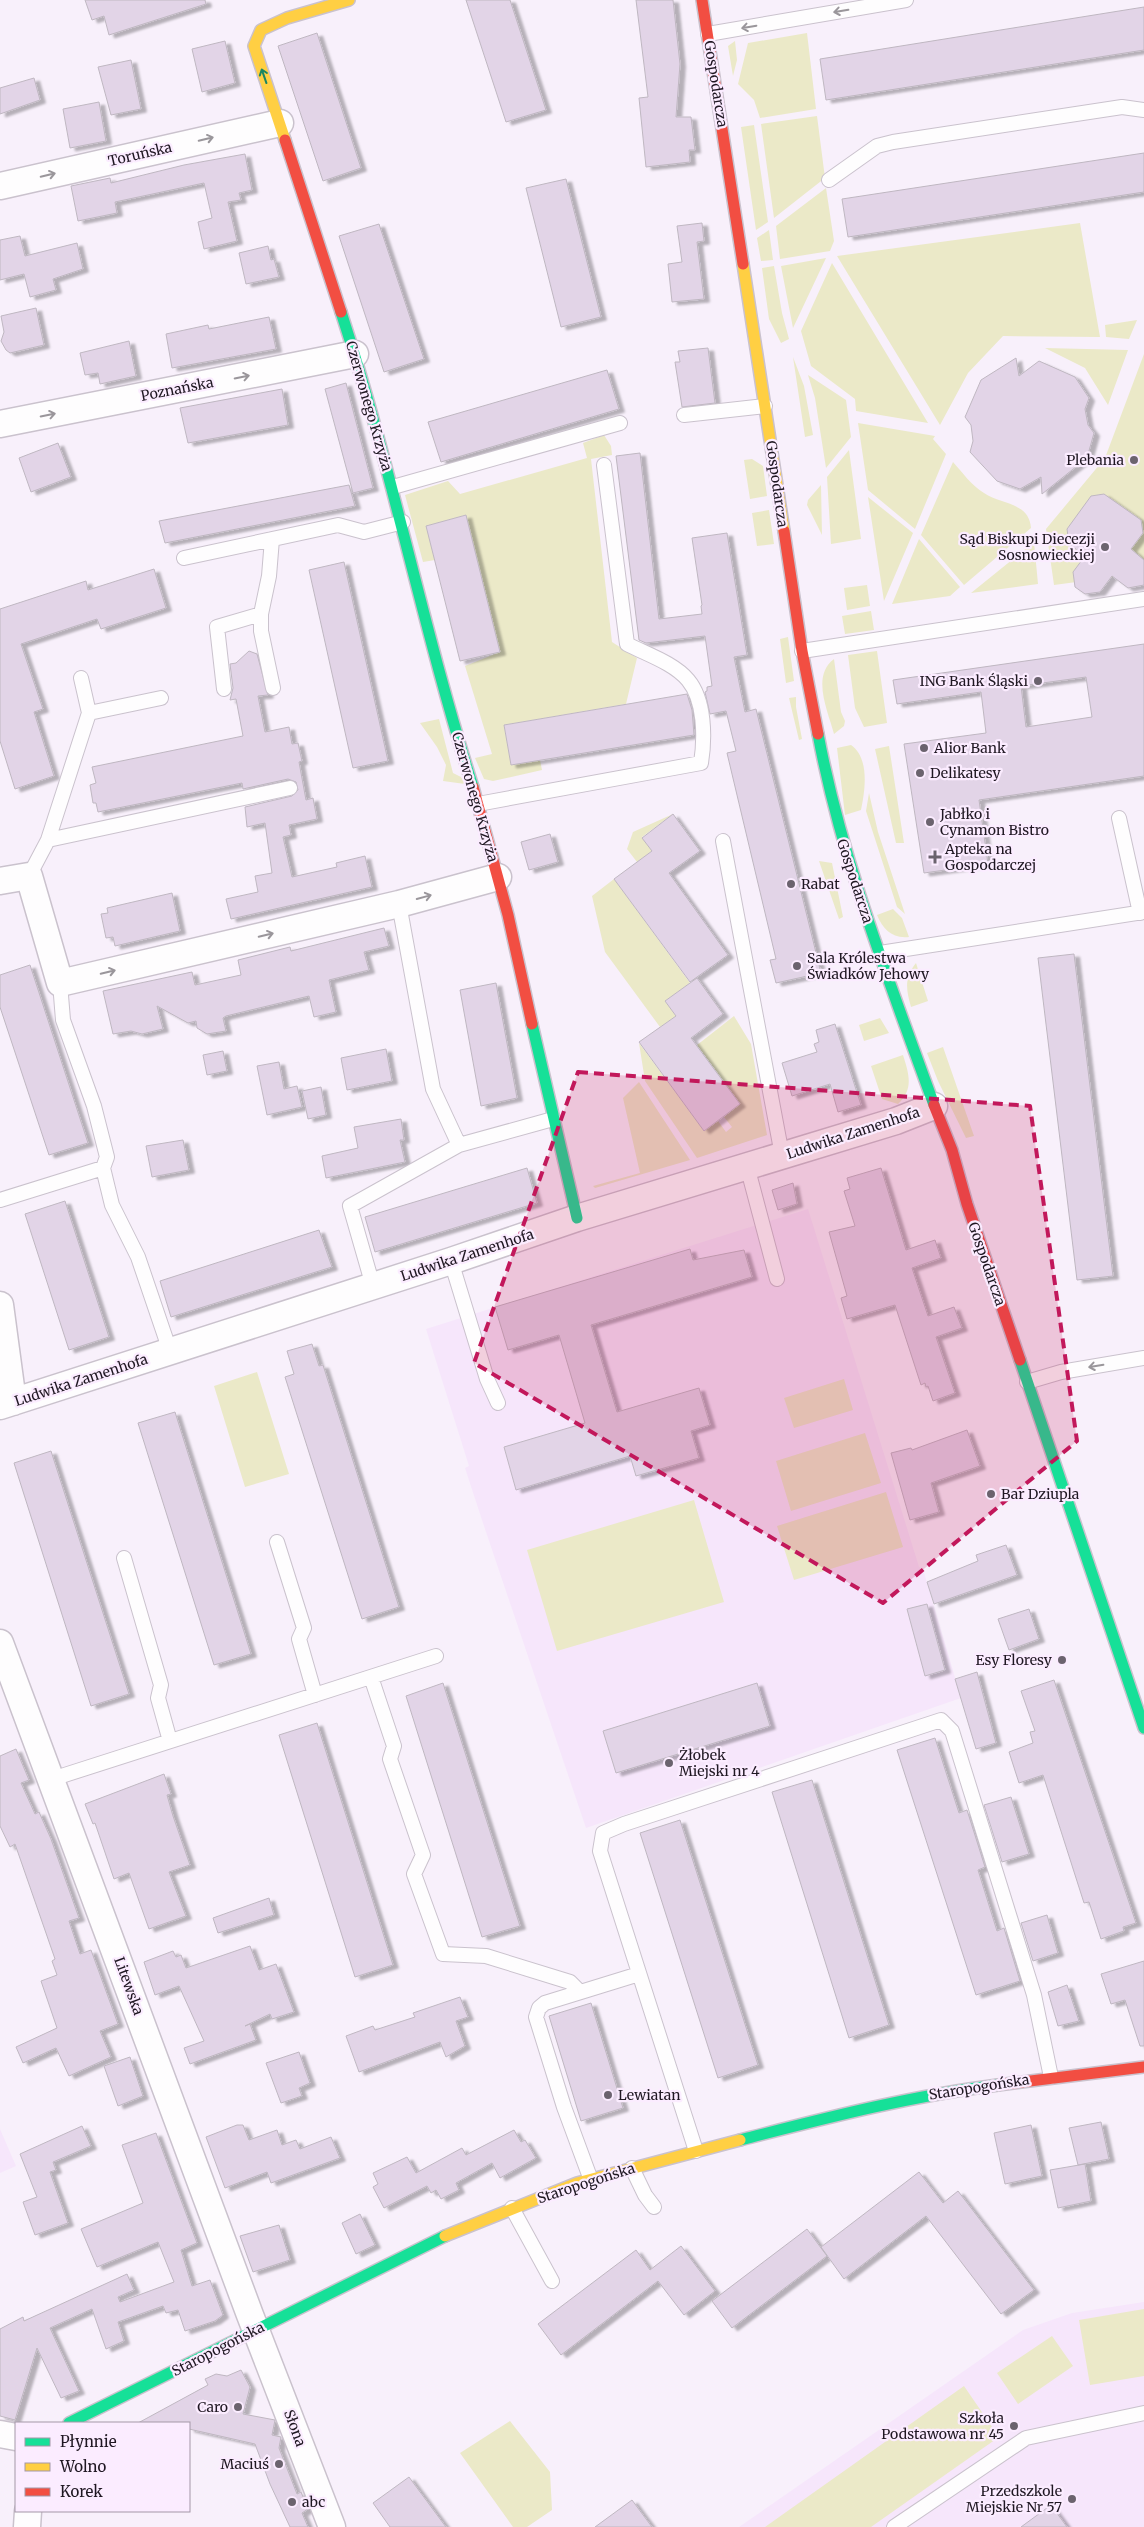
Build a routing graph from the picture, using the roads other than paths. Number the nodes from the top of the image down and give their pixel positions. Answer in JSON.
{"nodes":[{"id":1,"x":349,"y":0,"type":"edge"},
{"id":2,"x":702,"y":0,"type":"edge"},
{"id":3,"x":906,"y":0,"type":"edge"},
{"id":4,"x":708,"y":34,"type":"junction"},
{"id":5,"x":1144,"y":110,"type":"edge"},
{"id":6,"x":280,"y":123,"type":"junction"},
{"id":7,"x":829,"y":180,"type":"dead end"},
{"id":8,"x":0,"y":186,"type":"edge"},
{"id":9,"x":355,"y":354,"type":"junction"},
{"id":10,"x":765,"y":406,"type":"junction"},
{"id":11,"x":684,"y":415,"type":"dead end"},
{"id":12,"x":620,"y":423,"type":"dead end"},
{"id":13,"x":0,"y":424,"type":"edge"},
{"id":14,"x":604,"y":465,"type":"dead end"},
{"id":15,"x":393,"y":487,"type":"junction"},
{"id":16,"x":403,"y":522,"type":"junction"},
{"id":17,"x":272,"y":539,"type":"junction"},
{"id":18,"x":184,"y":558,"type":"dead end"},
{"id":19,"x":1144,"y":599,"type":"edge"},
{"id":20,"x":261,"y":614,"type":"junction"},
{"id":21,"x":802,"y":651,"type":"junction"},
{"id":22,"x":81,"y":678,"type":"dead end"},
{"id":23,"x":273,"y":688,"type":"dead end"},
{"id":24,"x":224,"y":689,"type":"dead end"},
{"id":25,"x":161,"y":698,"type":"dead end"},
{"id":26,"x":89,"y":713,"type":"junction"},
{"id":27,"x":290,"y":788,"type":"dead end"},
{"id":28,"x":478,"y":804,"type":"junction"},
{"id":29,"x":1120,"y":818,"type":"dead end"},
{"id":30,"x":48,"y":840,"type":"junction"},
{"id":31,"x":724,"y":841,"type":"dead end"},
{"id":32,"x":29,"y":876,"type":"junction"},
{"id":33,"x":498,"y":877,"type":"junction"},
{"id":34,"x":0,"y":881,"type":"edge"},
{"id":35,"x":399,"y":904,"type":"junction"},
{"id":36,"x":1142,"y":912,"type":"edge"},
{"id":37,"x":880,"y":953,"type":"junction"},
{"id":38,"x":60,"y":982,"type":"junction"},
{"id":39,"x":934,"y":1106,"type":"junction"},
{"id":40,"x":553,"y":1119,"type":"junction"},
{"id":41,"x":459,"y":1145,"type":"junction"},
{"id":42,"x":782,"y":1156,"type":"junction"},
{"id":43,"x":747,"y":1166,"type":"junction"},
{"id":44,"x":104,"y":1168,"type":"junction"},
{"id":45,"x":0,"y":1200,"type":"edge"},
{"id":46,"x":578,"y":1218,"type":"junction"},
{"id":47,"x":451,"y":1261,"type":"junction"},
{"id":48,"x":777,"y":1279,"type":"dead end"},
{"id":49,"x":373,"y":1286,"type":"junction"},
{"id":50,"x":0,"y":1305,"type":"edge"},
{"id":51,"x":170,"y":1351,"type":"junction"},
{"id":52,"x":1144,"y":1358,"type":"edge"},
{"id":53,"x":1027,"y":1382,"type":"junction"},
{"id":54,"x":498,"y":1402,"type":"dead end"},
{"id":55,"x":7,"y":1404,"type":"edge"},
{"id":56,"x":277,"y":1542,"type":"dead end"},
{"id":57,"x":124,"y":1558,"type":"dead end"},
{"id":58,"x":0,"y":1643,"type":"edge"},
{"id":59,"x":436,"y":1656,"type":"dead end"},
{"id":60,"x":371,"y":1677,"type":"junction"},
{"id":61,"x":6,"y":1678,"type":"edge"},
{"id":62,"x":315,"y":1695,"type":"junction"},
{"id":63,"x":1144,"y":1728,"type":"edge"},
{"id":64,"x":170,"y":1741,"type":"junction"},
{"id":65,"x":52,"y":1778,"type":"junction"},
{"id":66,"x":639,"y":1974,"type":"junction"},
{"id":67,"x":580,"y":1992,"type":"junction"},
{"id":68,"x":1144,"y":2067,"type":"edge"},
{"id":69,"x":1050,"y":2077,"type":"junction"},
{"id":70,"x":696,"y":2151,"type":"junction"},
{"id":71,"x":632,"y":2168,"type":"junction"},
{"id":72,"x":591,"y":2180,"type":"junction"},
{"id":73,"x":654,"y":2207,"type":"dead end"},
{"id":74,"x":512,"y":2208,"type":"junction"},
{"id":75,"x":552,"y":2281,"type":"dead end"},
{"id":76,"x":258,"y":2329,"type":"junction"},
{"id":77,"x":1144,"y":2413,"type":"edge"},
{"id":78,"x":71,"y":2422,"type":"edge"},
{"id":79,"x":0,"y":2434,"type":"edge"},
{"id":80,"x":15,"y":2438,"type":"edge"},
{"id":81,"x":28,"y":2512,"type":"edge"},
{"id":82,"x":27,"y":2527,"type":"edge"},
{"id":83,"x":332,"y":2527,"type":"edge"},
{"id":84,"x":894,"y":2527,"type":"edge"}],
"edges":[{"from":6,"to":1,"type":"street","name":"Czerwonego Krzyża","one_way":true},
{"from":2,"to":4,"type":"street","name":"Gospodarcza"},
{"from":3,"to":4,"type":"lane","one_way":true},
{"from":4,"to":10,"type":"street","name":"Gospodarcza"},
{"from":5,"to":7,"type":"lane"},
{"from":8,"to":6,"type":"street","name":"Toruńska","one_way":true},
{"from":6,"to":9,"type":"street","name":"Czerwonego Krzyża"},
{"from":13,"to":9,"type":"street","name":"Poznańska","one_way":true},
{"from":9,"to":15,"type":"street","name":"Czerwonego Krzyża"},
{"from":10,"to":11,"type":"lane"},
{"from":10,"to":21,"type":"street","name":"Gospodarcza"},
{"from":12,"to":15,"type":"lane"},
{"from":14,"to":28,"type":"lane"},
{"from":15,"to":16,"type":"street","name":"Czerwonego Krzyża"},
{"from":16,"to":17,"type":"lane"},
{"from":16,"to":28,"type":"street","name":"Czerwonego Krzyża"},
{"from":17,"to":18,"type":"lane"},
{"from":17,"to":20,"type":"lane"},
{"from":19,"to":21,"type":"lane"},
{"from":20,"to":23,"type":"lane"},
{"from":20,"to":24,"type":"lane"},
{"from":21,"to":37,"type":"street","name":"Gospodarcza"},
{"from":22,"to":26,"type":"lane"},
{"from":25,"to":26,"type":"lane"},
{"from":26,"to":30,"type":"lane"},
{"from":27,"to":30,"type":"lane"},
{"from":28,"to":33,"type":"street","name":"Czerwonego Krzyża"},
{"from":29,"to":36,"type":"lane"},
{"from":30,"to":32,"type":"lane"},
{"from":31,"to":42,"type":"lane"},
{"from":32,"to":34,"type":"street"},
{"from":32,"to":38,"type":"street"},
{"from":35,"to":33,"type":"street","name":"Czerwonego Krzyża","one_way":true},
{"from":33,"to":40,"type":"street","name":"Czerwonego Krzyża"},
{"from":38,"to":35,"type":"street","name":"Czerwonego Krzyża","one_way":true},
{"from":35,"to":41,"type":"lane"},
{"from":36,"to":37,"type":"lane"},
{"from":37,"to":39,"type":"street","name":"Gospodarcza"},
{"from":38,"to":44,"type":"lane"},
{"from":39,"to":42,"type":"street","name":"Ludwika Zamenhofa"},
{"from":39,"to":53,"type":"street","name":"Gospodarcza"},
{"from":40,"to":41,"type":"lane"},
{"from":40,"to":46,"type":"street","name":"Czerwonego Krzyża"},
{"from":41,"to":49,"type":"lane"},
{"from":42,"to":43,"type":"street","name":"Ludwika Zamenhofa"},
{"from":43,"to":46,"type":"street","name":"Ludwika Zamenhofa"},
{"from":43,"to":48,"type":"lane"},
{"from":44,"to":45,"type":"lane"},
{"from":44,"to":51,"type":"lane"},
{"from":46,"to":47,"type":"street","name":"Ludwika Zamenhofa"},
{"from":47,"to":49,"type":"street","name":"Ludwika Zamenhofa"},
{"from":47,"to":54,"type":"lane"},
{"from":49,"to":51,"type":"street","name":"Ludwika Zamenhofa"},
{"from":50,"to":55,"type":"street"},
{"from":51,"to":55,"type":"street","name":"Ludwika Zamenhofa"},
{"from":52,"to":53,"type":"lane","one_way":true},
{"from":53,"to":63,"type":"street","name":"Gospodarcza"},
{"from":56,"to":62,"type":"lane"},
{"from":57,"to":64,"type":"lane"},
{"from":58,"to":61,"type":"street","name":"Litewska"},
{"from":59,"to":60,"type":"lane"},
{"from":60,"to":62,"type":"lane"},
{"from":60,"to":67,"type":"lane"},
{"from":61,"to":65,"type":"street","name":"Litewska"},
{"from":62,"to":64,"type":"lane"},
{"from":64,"to":65,"type":"lane"},
{"from":65,"to":76,"type":"street","name":"Litewska"},
{"from":66,"to":67,"type":"lane"},
{"from":66,"to":69,"type":"lane"},
{"from":66,"to":70,"type":"lane"},
{"from":67,"to":72,"type":"lane"},
{"from":68,"to":69,"type":"street","name":"Staropogońska"},
{"from":69,"to":70,"type":"street","name":"Staropogońska"},
{"from":70,"to":71,"type":"street","name":"Staropogońska"},
{"from":71,"to":72,"type":"street","name":"Staropogońska"},
{"from":71,"to":73,"type":"lane"},
{"from":72,"to":74,"type":"street","name":"Staropogońska"},
{"from":74,"to":75,"type":"lane"},
{"from":74,"to":76,"type":"street","name":"Staropogońska"},
{"from":76,"to":78,"type":"street","name":"Staropogońska"},
{"from":76,"to":83,"type":"street","name":"Słona"},
{"from":77,"to":84,"type":"lane"},
{"from":79,"to":80,"type":"street"},
{"from":81,"to":82,"type":"street"}]}
